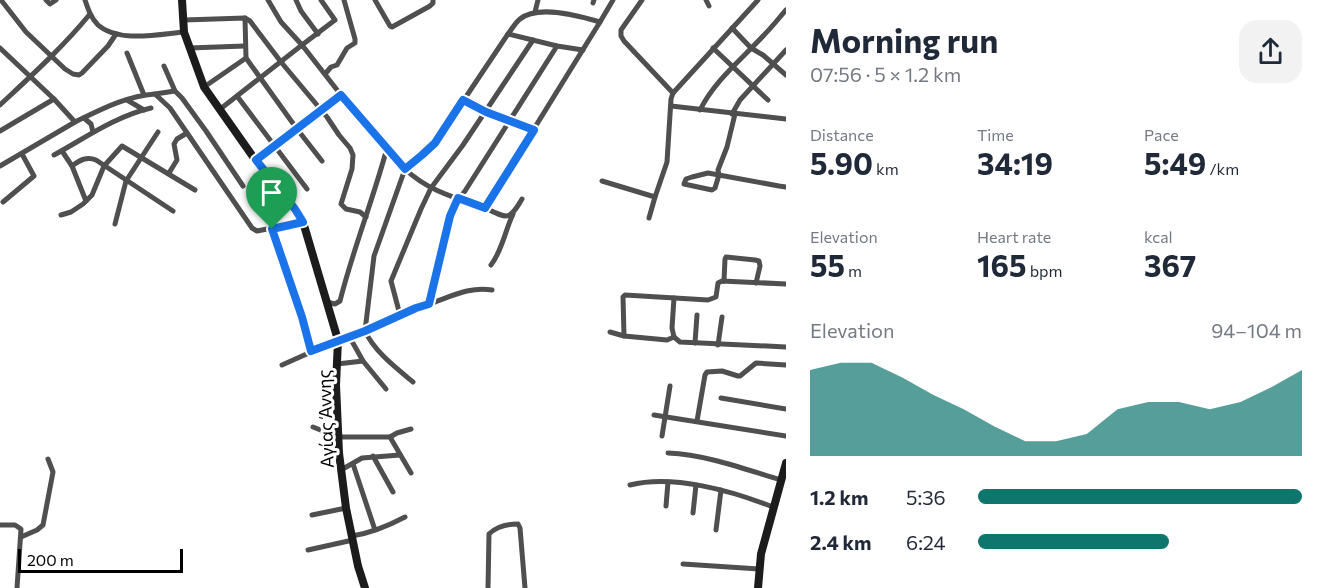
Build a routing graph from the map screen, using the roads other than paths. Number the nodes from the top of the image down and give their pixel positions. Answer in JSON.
{"nodes":[{"id":1,"x":1,"y":0,"type":"edge"},
{"id":2,"x":46,"y":0,"type":"edge"},
{"id":3,"x":56,"y":0,"type":"edge"},
{"id":4,"x":85,"y":0,"type":"edge"},
{"id":5,"x":91,"y":0,"type":"edge"},
{"id":6,"x":182,"y":0,"type":"edge"},
{"id":7,"x":268,"y":0,"type":"edge"},
{"id":8,"x":296,"y":0,"type":"edge"},
{"id":9,"x":321,"y":0,"type":"edge"},
{"id":10,"x":344,"y":0,"type":"edge"},
{"id":11,"x":375,"y":0,"type":"edge"},
{"id":12,"x":434,"y":0,"type":"edge"},
{"id":13,"x":538,"y":0,"type":"edge"},
{"id":14,"x":613,"y":0,"type":"edge"},
{"id":15,"x":642,"y":0,"type":"edge"},
{"id":16,"x":758,"y":0,"type":"edge"},
{"id":17,"x":786,"y":10,"type":"edge"},
{"id":18,"x":535,"y":12,"type":"junction"},
{"id":19,"x":90,"y":14,"type":"junction"},
{"id":20,"x":245,"y":18,"type":"junction"},
{"id":21,"x":184,"y":20,"type":"junction"},
{"id":22,"x":600,"y":22,"type":"junction"},
{"id":23,"x":732,"y":28,"type":"junction"},
{"id":24,"x":184,"y":32,"type":"junction"},
{"id":25,"x":116,"y":34,"type":"junction"},
{"id":26,"x":318,"y":34,"type":"junction"},
{"id":27,"x":508,"y":34,"type":"junction"},
{"id":28,"x":533,"y":40,"type":"junction"},
{"id":29,"x":303,"y":45,"type":"junction"},
{"id":30,"x":245,"y":46,"type":"junction"},
{"id":31,"x":557,"y":46,"type":"junction"},
{"id":32,"x":0,"y":48,"type":"edge"},
{"id":33,"x":189,"y":48,"type":"junction"},
{"id":34,"x":713,"y":48,"type":"junction"},
{"id":35,"x":751,"y":48,"type":"junction"},
{"id":36,"x":583,"y":50,"type":"junction"},
{"id":37,"x":786,"y":50,"type":"edge"},
{"id":38,"x":127,"y":53,"type":"dead end"},
{"id":39,"x":7,"y":54,"type":"junction"},
{"id":40,"x":52,"y":56,"type":"junction"},
{"id":41,"x":246,"y":58,"type":"junction"},
{"id":42,"x":0,"y":61,"type":"edge"},
{"id":43,"x":281,"y":62,"type":"junction"},
{"id":44,"x":773,"y":64,"type":"junction"},
{"id":45,"x":164,"y":66,"type":"dead end"},
{"id":46,"x":733,"y":67,"type":"junction"},
{"id":47,"x":325,"y":74,"type":"junction"},
{"id":48,"x":786,"y":75,"type":"edge"},
{"id":49,"x":31,"y":77,"type":"junction"},
{"id":50,"x":260,"y":78,"type":"junction"},
{"id":51,"x":753,"y":86,"type":"junction"},
{"id":52,"x":204,"y":87,"type":"junction"},
{"id":53,"x":175,"y":91,"type":"junction"},
{"id":54,"x":673,"y":93,"type":"junction"},
{"id":55,"x":155,"y":94,"type":"junction"},
{"id":56,"x":144,"y":95,"type":"junction"},
{"id":57,"x":341,"y":95,"type":"junction"},
{"id":58,"x":237,"y":96,"type":"junction"},
{"id":59,"x":54,"y":99,"type":"junction"},
{"id":60,"x":127,"y":100,"type":"junction"},
{"id":61,"x":463,"y":100,"type":"junction"},
{"id":62,"x":768,"y":100,"type":"dead end"},
{"id":63,"x":0,"y":105,"type":"edge"},
{"id":64,"x":670,"y":106,"type":"junction"},
{"id":65,"x":219,"y":110,"type":"junction"},
{"id":66,"x":321,"y":110,"type":"junction"},
{"id":67,"x":700,"y":110,"type":"junction"},
{"id":68,"x":486,"y":112,"type":"junction"},
{"id":69,"x":733,"y":114,"type":"junction"},
{"id":70,"x":128,"y":116,"type":"junction"},
{"id":71,"x":84,"y":118,"type":"junction"},
{"id":72,"x":786,"y":119,"type":"edge"},
{"id":73,"x":509,"y":120,"type":"junction"},
{"id":74,"x":75,"y":122,"type":"junction"},
{"id":75,"x":297,"y":129,"type":"junction"},
{"id":76,"x":534,"y":130,"type":"junction"},
{"id":77,"x":0,"y":131,"type":"edge"},
{"id":78,"x":93,"y":132,"type":"junction"},
{"id":79,"x":158,"y":132,"type":"dead end"},
{"id":80,"x":187,"y":133,"type":"junction"},
{"id":81,"x":275,"y":147,"type":"junction"},
{"id":82,"x":387,"y":148,"type":"junction"},
{"id":83,"x":62,"y":150,"type":"junction"},
{"id":84,"x":22,"y":154,"type":"junction"},
{"id":85,"x":54,"y":155,"type":"dead end"},
{"id":86,"x":141,"y":158,"type":"junction"},
{"id":87,"x":256,"y":160,"type":"junction"},
{"id":88,"x":322,"y":161,"type":"dead end"},
{"id":89,"x":0,"y":166,"type":"edge"},
{"id":90,"x":72,"y":166,"type":"junction"},
{"id":91,"x":104,"y":166,"type":"junction"},
{"id":92,"x":405,"y":169,"type":"junction"},
{"id":93,"x":169,"y":173,"type":"junction"},
{"id":94,"x":719,"y":175,"type":"junction"},
{"id":95,"x":126,"y":181,"type":"junction"},
{"id":96,"x":602,"y":181,"type":"dead end"},
{"id":97,"x":243,"y":186,"type":"dead end"},
{"id":98,"x":786,"y":187,"type":"edge"},
{"id":99,"x":431,"y":188,"type":"junction"},
{"id":100,"x":308,"y":189,"type":"dead end"},
{"id":101,"x":195,"y":190,"type":"dead end"},
{"id":102,"x":656,"y":197,"type":"junction"},
{"id":103,"x":458,"y":198,"type":"junction"},
{"id":104,"x":522,"y":199,"type":"dead end"},
{"id":105,"x":86,"y":201,"type":"junction"},
{"id":106,"x":3,"y":202,"type":"dead end"},
{"id":107,"x":485,"y":208,"type":"junction"},
{"id":108,"x":172,"y":211,"type":"dead end"},
{"id":109,"x":513,"y":214,"type":"junction"},
{"id":110,"x":61,"y":215,"type":"dead end"},
{"id":111,"x":366,"y":217,"type":"junction"},
{"id":112,"x":649,"y":218,"type":"dead end"},
{"id":113,"x":303,"y":222,"type":"junction"},
{"id":114,"x":115,"y":224,"type":"dead end"},
{"id":115,"x":272,"y":229,"type":"junction"},
{"id":116,"x":490,"y":265,"type":"dead end"},
{"id":117,"x":724,"y":281,"type":"junction"},
{"id":118,"x":756,"y":283,"type":"junction"},
{"id":119,"x":786,"y":284,"type":"edge"},
{"id":120,"x":492,"y":290,"type":"dead end"},
{"id":121,"x":674,"y":298,"type":"junction"},
{"id":122,"x":327,"y":302,"type":"junction"},
{"id":123,"x":429,"y":304,"type":"junction"},
{"id":124,"x":400,"y":315,"type":"junction"},
{"id":125,"x":697,"y":315,"type":"dead end"},
{"id":126,"x":722,"y":317,"type":"dead end"},
{"id":127,"x":365,"y":331,"type":"junction"},
{"id":128,"x":610,"y":332,"type":"dead end"},
{"id":129,"x":349,"y":336,"type":"junction"},
{"id":130,"x":624,"y":336,"type":"junction"},
{"id":131,"x":674,"y":337,"type":"junction"},
{"id":132,"x":338,"y":340,"type":"junction"},
{"id":133,"x":695,"y":343,"type":"junction"},
{"id":134,"x":718,"y":345,"type":"junction"},
{"id":135,"x":786,"y":347,"type":"edge"},
{"id":136,"x":311,"y":351,"type":"junction"},
{"id":137,"x":363,"y":361,"type":"junction"},
{"id":138,"x":337,"y":364,"type":"junction"},
{"id":139,"x":282,"y":365,"type":"dead end"},
{"id":140,"x":786,"y":365,"type":"edge"},
{"id":141,"x":413,"y":382,"type":"dead end"},
{"id":142,"x":670,"y":386,"type":"dead end"},
{"id":143,"x":386,"y":389,"type":"dead end"},
{"id":144,"x":721,"y":398,"type":"dead end"},
{"id":145,"x":786,"y":409,"type":"edge"},
{"id":146,"x":654,"y":415,"type":"dead end"},
{"id":147,"x":665,"y":417,"type":"junction"},
{"id":148,"x":697,"y":421,"type":"junction"},
{"id":149,"x":313,"y":427,"type":"dead end"},
{"id":150,"x":411,"y":429,"type":"dead end"},
{"id":151,"x":662,"y":436,"type":"dead end"},
{"id":152,"x":786,"y":436,"type":"edge"},
{"id":153,"x":338,"y":437,"type":"junction"},
{"id":154,"x":390,"y":437,"type":"junction"},
{"id":155,"x":668,"y":453,"type":"dead end"},
{"id":156,"x":400,"y":455,"type":"junction"},
{"id":157,"x":373,"y":456,"type":"junction"},
{"id":158,"x":48,"y":459,"type":"dead end"},
{"id":159,"x":786,"y":463,"type":"edge"},
{"id":160,"x":353,"y":464,"type":"junction"},
{"id":161,"x":341,"y":470,"type":"junction"},
{"id":162,"x":411,"y":472,"type":"dead end"},
{"id":163,"x":781,"y":480,"type":"junction"},
{"id":164,"x":668,"y":482,"type":"junction"},
{"id":165,"x":630,"y":485,"type":"dead end"},
{"id":166,"x":696,"y":485,"type":"junction"},
{"id":167,"x":721,"y":490,"type":"junction"},
{"id":168,"x":393,"y":492,"type":"dead end"},
{"id":169,"x":666,"y":506,"type":"dead end"},
{"id":170,"x":773,"y":507,"type":"junction"},
{"id":171,"x":346,"y":508,"type":"junction"},
{"id":172,"x":693,"y":513,"type":"dead end"},
{"id":173,"x":312,"y":515,"type":"dead end"},
{"id":174,"x":405,"y":517,"type":"dead end"},
{"id":175,"x":0,"y":525,"type":"edge"},
{"id":176,"x":375,"y":530,"type":"junction"},
{"id":177,"x":717,"y":531,"type":"dead end"},
{"id":178,"x":21,"y":537,"type":"junction"},
{"id":179,"x":353,"y":538,"type":"junction"},
{"id":180,"x":308,"y":550,"type":"dead end"},
{"id":181,"x":683,"y":564,"type":"dead end"},
{"id":182,"x":759,"y":569,"type":"junction"},
{"id":183,"x":17,"y":588,"type":"edge"},
{"id":184,"x":365,"y":588,"type":"edge"},
{"id":185,"x":488,"y":588,"type":"edge"},
{"id":186,"x":525,"y":588,"type":"edge"},
{"id":187,"x":758,"y":588,"type":"edge"}],
"edges":[{"from":1,"to":40,"type":"street"},
{"from":2,"to":3,"type":"street"},
{"from":4,"to":5,"type":"street"},
{"from":4,"to":19,"type":"street"},
{"from":6,"to":21,"type":"street","name":"Αγίας Άννης"},
{"from":7,"to":29,"type":"street"},
{"from":8,"to":26,"type":"street"},
{"from":9,"to":26,"type":"street"},
{"from":10,"to":47,"type":"street"},
{"from":11,"to":12,"type":"street"},
{"from":13,"to":18,"type":"street"},
{"from":14,"to":22,"type":"street"},
{"from":15,"to":54,"type":"street"},
{"from":16,"to":23,"type":"street"},
{"from":17,"to":35,"type":"street"},
{"from":18,"to":22,"type":"street"},
{"from":18,"to":27,"type":"street"},
{"from":19,"to":25,"type":"street"},
{"from":19,"to":40,"type":"street"},
{"from":20,"to":21,"type":"street"},
{"from":20,"to":30,"type":"street"},
{"from":20,"to":43,"type":"street"},
{"from":21,"to":24,"type":"street","name":"Αγίας Άννης"},
{"from":22,"to":36,"type":"street"},
{"from":23,"to":34,"type":"street"},
{"from":23,"to":35,"type":"street"},
{"from":24,"to":25,"type":"street"},
{"from":24,"to":33,"type":"street","name":"Αγίας Άννης"},
{"from":25,"to":40,"type":"street"},
{"from":26,"to":29,"type":"street"},
{"from":27,"to":28,"type":"street"},
{"from":27,"to":61,"type":"street"},
{"from":28,"to":31,"type":"street"},
{"from":28,"to":68,"type":"street"},
{"from":29,"to":43,"type":"street"},
{"from":29,"to":47,"type":"street"},
{"from":30,"to":33,"type":"street"},
{"from":30,"to":41,"type":"street"},
{"from":31,"to":36,"type":"street"},
{"from":31,"to":73,"type":"street"},
{"from":32,"to":39,"type":"street"},
{"from":33,"to":52,"type":"street","name":"Αγίας Άννης"},
{"from":34,"to":46,"type":"street"},
{"from":34,"to":54,"type":"street"},
{"from":35,"to":44,"type":"street"},
{"from":35,"to":46,"type":"street"},
{"from":36,"to":76,"type":"street"},
{"from":37,"to":44,"type":"street"},
{"from":38,"to":56,"type":"street"},
{"from":39,"to":42,"type":"street"},
{"from":39,"to":49,"type":"street"},
{"from":40,"to":49,"type":"street"},
{"from":41,"to":50,"type":"street"},
{"from":41,"to":52,"type":"street"},
{"from":43,"to":50,"type":"street"},
{"from":43,"to":66,"type":"street"},
{"from":44,"to":48,"type":"street"},
{"from":44,"to":51,"type":"street"},
{"from":45,"to":53,"type":"street"},
{"from":46,"to":51,"type":"street"},
{"from":46,"to":67,"type":"street"},
{"from":47,"to":57,"type":"street"},
{"from":49,"to":59,"type":"street"},
{"from":49,"to":63,"type":"street"},
{"from":50,"to":58,"type":"street"},
{"from":50,"to":75,"type":"street"},
{"from":51,"to":62,"type":"street"},
{"from":51,"to":69,"type":"street"},
{"from":52,"to":65,"type":"street","name":"Αγίας Άννης"},
{"from":53,"to":55,"type":"street"},
{"from":53,"to":97,"type":"street"},
{"from":54,"to":64,"type":"street"},
{"from":55,"to":56,"type":"street"},
{"from":55,"to":80,"type":"street"},
{"from":56,"to":60,"type":"street"},
{"from":57,"to":66,"type":"street"},
{"from":57,"to":82,"type":"street"},
{"from":58,"to":65,"type":"street"},
{"from":58,"to":81,"type":"street"},
{"from":59,"to":74,"type":"street"},
{"from":59,"to":77,"type":"street"},
{"from":60,"to":70,"type":"street"},
{"from":60,"to":70,"type":"street"},
{"from":60,"to":71,"type":"street"},
{"from":61,"to":68,"type":"street"},
{"from":61,"to":92,"type":"street"},
{"from":64,"to":67,"type":"street"},
{"from":64,"to":102,"type":"street"},
{"from":65,"to":87,"type":"street","name":"Αγίας Άννης"},
{"from":66,"to":75,"type":"street"},
{"from":66,"to":111,"type":"street"},
{"from":67,"to":69,"type":"street"},
{"from":68,"to":73,"type":"street"},
{"from":68,"to":99,"type":"street"},
{"from":69,"to":72,"type":"street"},
{"from":69,"to":94,"type":"street"},
{"from":70,"to":78,"type":"street"},
{"from":71,"to":74,"type":"street"},
{"from":71,"to":78,"type":"street"},
{"from":73,"to":76,"type":"street"},
{"from":73,"to":103,"type":"street"},
{"from":74,"to":84,"type":"street"},
{"from":75,"to":81,"type":"street"},
{"from":75,"to":88,"type":"street"},
{"from":76,"to":107,"type":"street"},
{"from":78,"to":83,"type":"street"},
{"from":79,"to":86,"type":"street"},
{"from":80,"to":93,"type":"street"},
{"from":80,"to":115,"type":"street"},
{"from":81,"to":87,"type":"street"},
{"from":81,"to":100,"type":"street"},
{"from":82,"to":92,"type":"street"},
{"from":82,"to":111,"type":"street"},
{"from":83,"to":85,"type":"street"},
{"from":83,"to":90,"type":"street"},
{"from":84,"to":89,"type":"street"},
{"from":84,"to":106,"type":"street"},
{"from":86,"to":91,"type":"street"},
{"from":86,"to":93,"type":"street"},
{"from":86,"to":95,"type":"street"},
{"from":87,"to":113,"type":"street","name":"Αγίας Άννης"},
{"from":90,"to":91,"type":"street"},
{"from":90,"to":105,"type":"street"},
{"from":91,"to":95,"type":"street"},
{"from":91,"to":105,"type":"street"},
{"from":92,"to":99,"type":"street"},
{"from":92,"to":127,"type":"street"},
{"from":93,"to":101,"type":"street"},
{"from":94,"to":94,"type":"street"},
{"from":94,"to":98,"type":"street"},
{"from":95,"to":108,"type":"street"},
{"from":95,"to":114,"type":"street"},
{"from":96,"to":102,"type":"street"},
{"from":99,"to":103,"type":"street"},
{"from":99,"to":124,"type":"street"},
{"from":102,"to":112,"type":"street"},
{"from":103,"to":107,"type":"street"},
{"from":103,"to":123,"type":"street"},
{"from":104,"to":109,"type":"street"},
{"from":105,"to":110,"type":"street"},
{"from":107,"to":109,"type":"street"},
{"from":109,"to":116,"type":"street"},
{"from":111,"to":122,"type":"street"},
{"from":113,"to":115,"type":"street"},
{"from":113,"to":122,"type":"street","name":"Αγίας Άννης"},
{"from":115,"to":136,"type":"street"},
{"from":117,"to":118,"type":"street"},
{"from":117,"to":118,"type":"street"},
{"from":117,"to":121,"type":"street"},
{"from":118,"to":119,"type":"street"},
{"from":120,"to":123,"type":"street"},
{"from":121,"to":130,"type":"street"},
{"from":121,"to":131,"type":"street"},
{"from":122,"to":132,"type":"street","name":"Αγίας Άννης"},
{"from":123,"to":124,"type":"street"},
{"from":124,"to":127,"type":"street"},
{"from":125,"to":133,"type":"street"},
{"from":126,"to":134,"type":"street"},
{"from":127,"to":129,"type":"street"},
{"from":127,"to":141,"type":"street"},
{"from":128,"to":130,"type":"street"},
{"from":129,"to":132,"type":"street"},
{"from":129,"to":137,"type":"street"},
{"from":130,"to":131,"type":"street"},
{"from":131,"to":133,"type":"street"},
{"from":132,"to":136,"type":"street"},
{"from":132,"to":138,"type":"street","name":"Αγίας Άννης"},
{"from":133,"to":134,"type":"street"},
{"from":134,"to":135,"type":"street"},
{"from":136,"to":139,"type":"street"},
{"from":137,"to":138,"type":"street"},
{"from":137,"to":143,"type":"street"},
{"from":138,"to":153,"type":"street","name":"Αγίας Άννης"},
{"from":140,"to":148,"type":"street"},
{"from":142,"to":147,"type":"street"},
{"from":144,"to":145,"type":"street"},
{"from":146,"to":147,"type":"street"},
{"from":147,"to":148,"type":"street"},
{"from":147,"to":151,"type":"street"},
{"from":148,"to":152,"type":"street"},
{"from":149,"to":153,"type":"street"},
{"from":150,"to":154,"type":"street"},
{"from":153,"to":154,"type":"street"},
{"from":153,"to":161,"type":"street","name":"Αγίας Άννης"},
{"from":154,"to":156,"type":"street"},
{"from":155,"to":163,"type":"street"},
{"from":156,"to":157,"type":"street"},
{"from":156,"to":162,"type":"street"},
{"from":157,"to":160,"type":"street"},
{"from":157,"to":168,"type":"street"},
{"from":158,"to":178,"type":"street"},
{"from":159,"to":163,"type":"street"},
{"from":160,"to":161,"type":"street"},
{"from":160,"to":176,"type":"street"},
{"from":161,"to":171,"type":"street","name":"Αγίας Άννης"},
{"from":163,"to":170,"type":"street"},
{"from":164,"to":165,"type":"street"},
{"from":164,"to":166,"type":"street"},
{"from":164,"to":169,"type":"street"},
{"from":166,"to":167,"type":"street"},
{"from":166,"to":172,"type":"street"},
{"from":167,"to":170,"type":"street"},
{"from":167,"to":177,"type":"street"},
{"from":170,"to":182,"type":"street"},
{"from":171,"to":173,"type":"street"},
{"from":171,"to":179,"type":"street","name":"Αγίας Άννης"},
{"from":174,"to":176,"type":"street"},
{"from":175,"to":178,"type":"street"},
{"from":176,"to":179,"type":"street"},
{"from":178,"to":183,"type":"street"},
{"from":179,"to":180,"type":"street"},
{"from":179,"to":184,"type":"street","name":"Αγίας Άννης"},
{"from":181,"to":182,"type":"street"},
{"from":182,"to":187,"type":"street"},
{"from":185,"to":186,"type":"street"}]}
